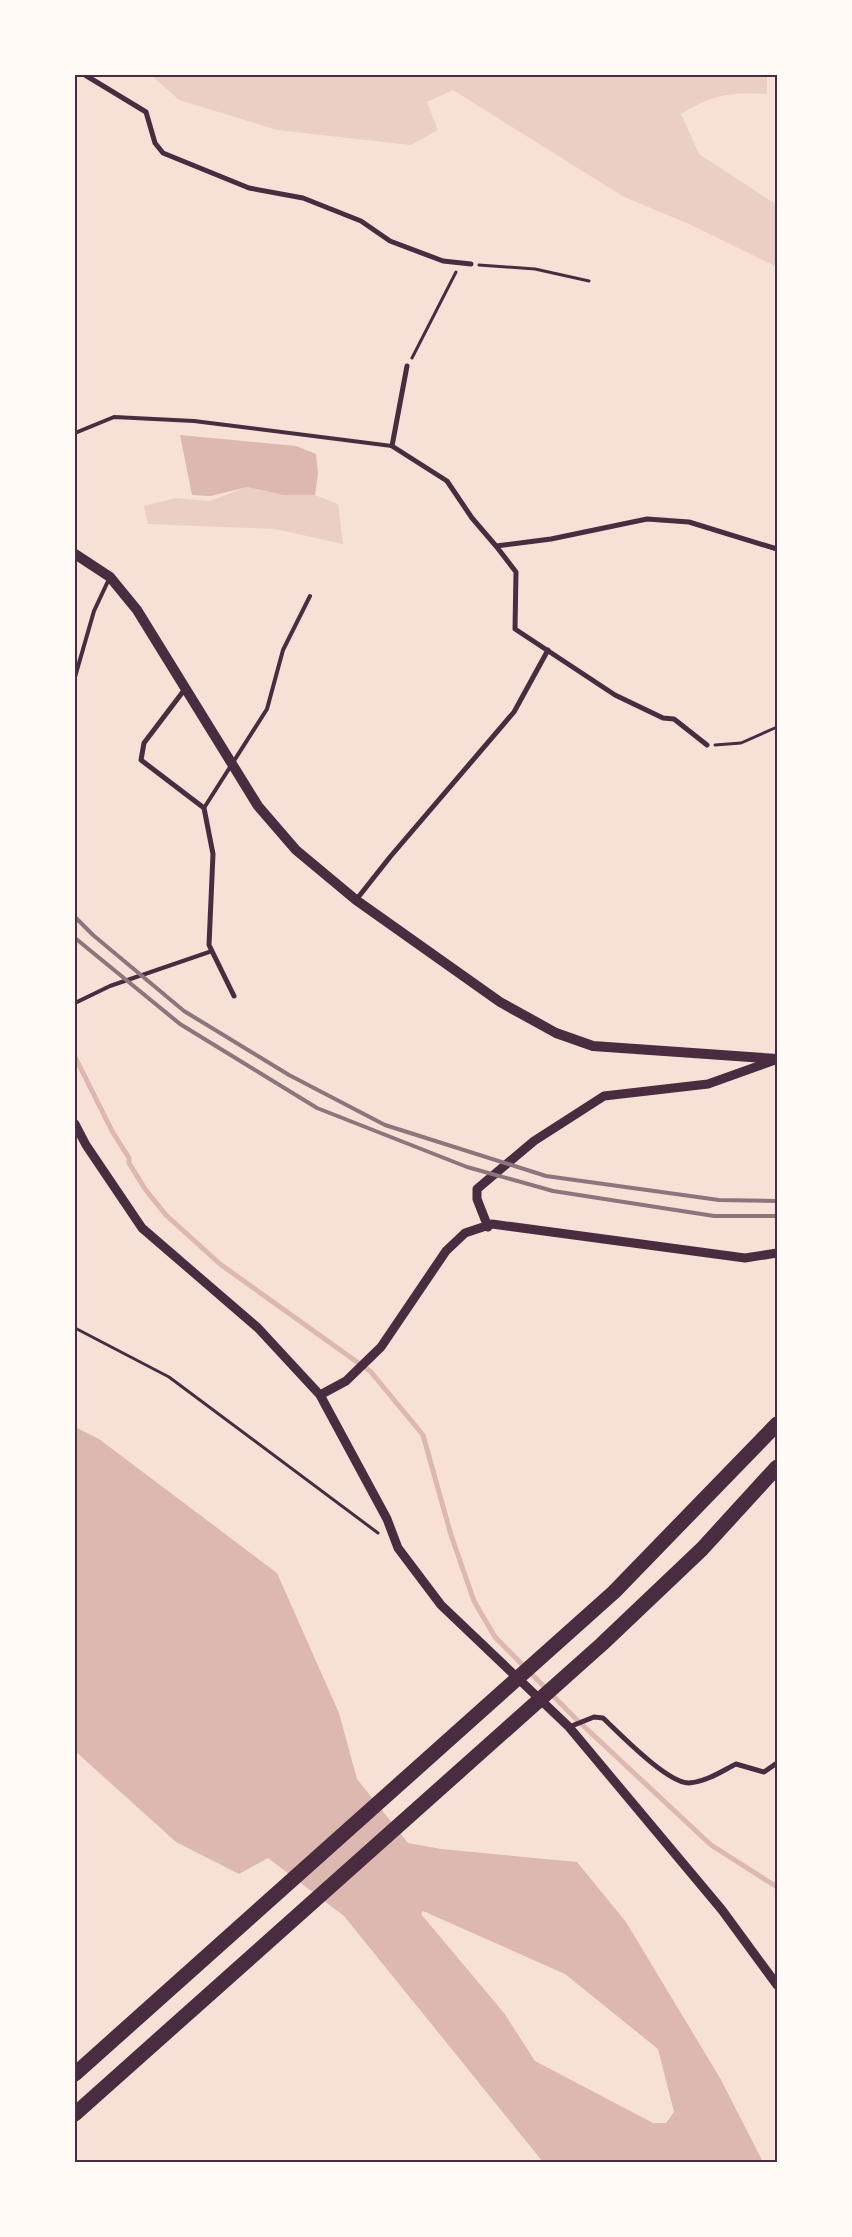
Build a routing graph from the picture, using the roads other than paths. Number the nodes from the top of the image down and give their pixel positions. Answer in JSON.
{"nodes":[{"id":1,"x":85,"y":75,"type":"edge"},
{"id":2,"x":471,"y":264,"type":"road end"},
{"id":3,"x":407,"y":366,"type":"road end"},
{"id":4,"x":75,"y":433,"type":"edge"},
{"id":5,"x":392,"y":446,"type":"junction"},
{"id":6,"x":496,"y":546,"type":"junction"},
{"id":7,"x":777,"y":549,"type":"edge"},
{"id":8,"x":75,"y":554,"type":"edge"},
{"id":9,"x":110,"y":577,"type":"junction"},
{"id":10,"x":310,"y":596,"type":"dead end"},
{"id":11,"x":548,"y":650,"type":"junction"},
{"id":12,"x":75,"y":677,"type":"edge"},
{"id":13,"x":186,"y":689,"type":"junction"},
{"id":14,"x":707,"y":745,"type":"road end"},
{"id":15,"x":232,"y":764,"type":"junction"},
{"id":16,"x":204,"y":808,"type":"junction"},
{"id":17,"x":356,"y":900,"type":"junction"},
{"id":18,"x":212,"y":951,"type":"junction"},
{"id":19,"x":234,"y":996,"type":"dead end"},
{"id":20,"x":75,"y":1004,"type":"edge"},
{"id":21,"x":776,"y":1059,"type":"edge"},
{"id":22,"x":75,"y":1124,"type":"edge"},
{"id":23,"x":488,"y":1226,"type":"junction"},
{"id":24,"x":777,"y":1254,"type":"edge"},
{"id":25,"x":320,"y":1395,"type":"junction"},
{"id":26,"x":777,"y":1424,"type":"edge"},
{"id":27,"x":777,"y":1467,"type":"edge"},
{"id":28,"x":569,"y":1727,"type":"junction"},
{"id":29,"x":777,"y":1763,"type":"edge"},
{"id":30,"x":777,"y":1986,"type":"edge"},
{"id":31,"x":75,"y":2074,"type":"edge"},
{"id":32,"x":75,"y":2114,"type":"edge"}],
"edges":[{"from":1,"to":2,"type":"street"},
{"from":3,"to":5,"type":"street"},
{"from":4,"to":5,"type":"lane"},
{"from":5,"to":6,"type":"street"},
{"from":6,"to":7,"type":"street"},
{"from":6,"to":11,"type":"street"},
{"from":8,"to":9,"type":"main road"},
{"from":9,"to":12,"type":"lane"},
{"from":9,"to":13,"type":"main road"},
{"from":10,"to":15,"type":"lane"},
{"from":11,"to":14,"type":"street"},
{"from":11,"to":17,"type":"street"},
{"from":13,"to":15,"type":"main road"},
{"from":13,"to":16,"type":"street"},
{"from":15,"to":16,"type":"lane"},
{"from":15,"to":17,"type":"main road"},
{"from":16,"to":18,"type":"street"},
{"from":17,"to":21,"type":"main road"},
{"from":18,"to":19,"type":"street"},
{"from":18,"to":20,"type":"lane"},
{"from":21,"to":23,"type":"street"},
{"from":22,"to":25,"type":"street"},
{"from":23,"to":24,"type":"street"},
{"from":23,"to":25,"type":"street"},
{"from":25,"to":28,"type":"street"},
{"from":26,"to":31,"type":"highway"},
{"from":27,"to":32,"type":"highway"},
{"from":28,"to":29,"type":"street"},
{"from":28,"to":30,"type":"street"}]}
